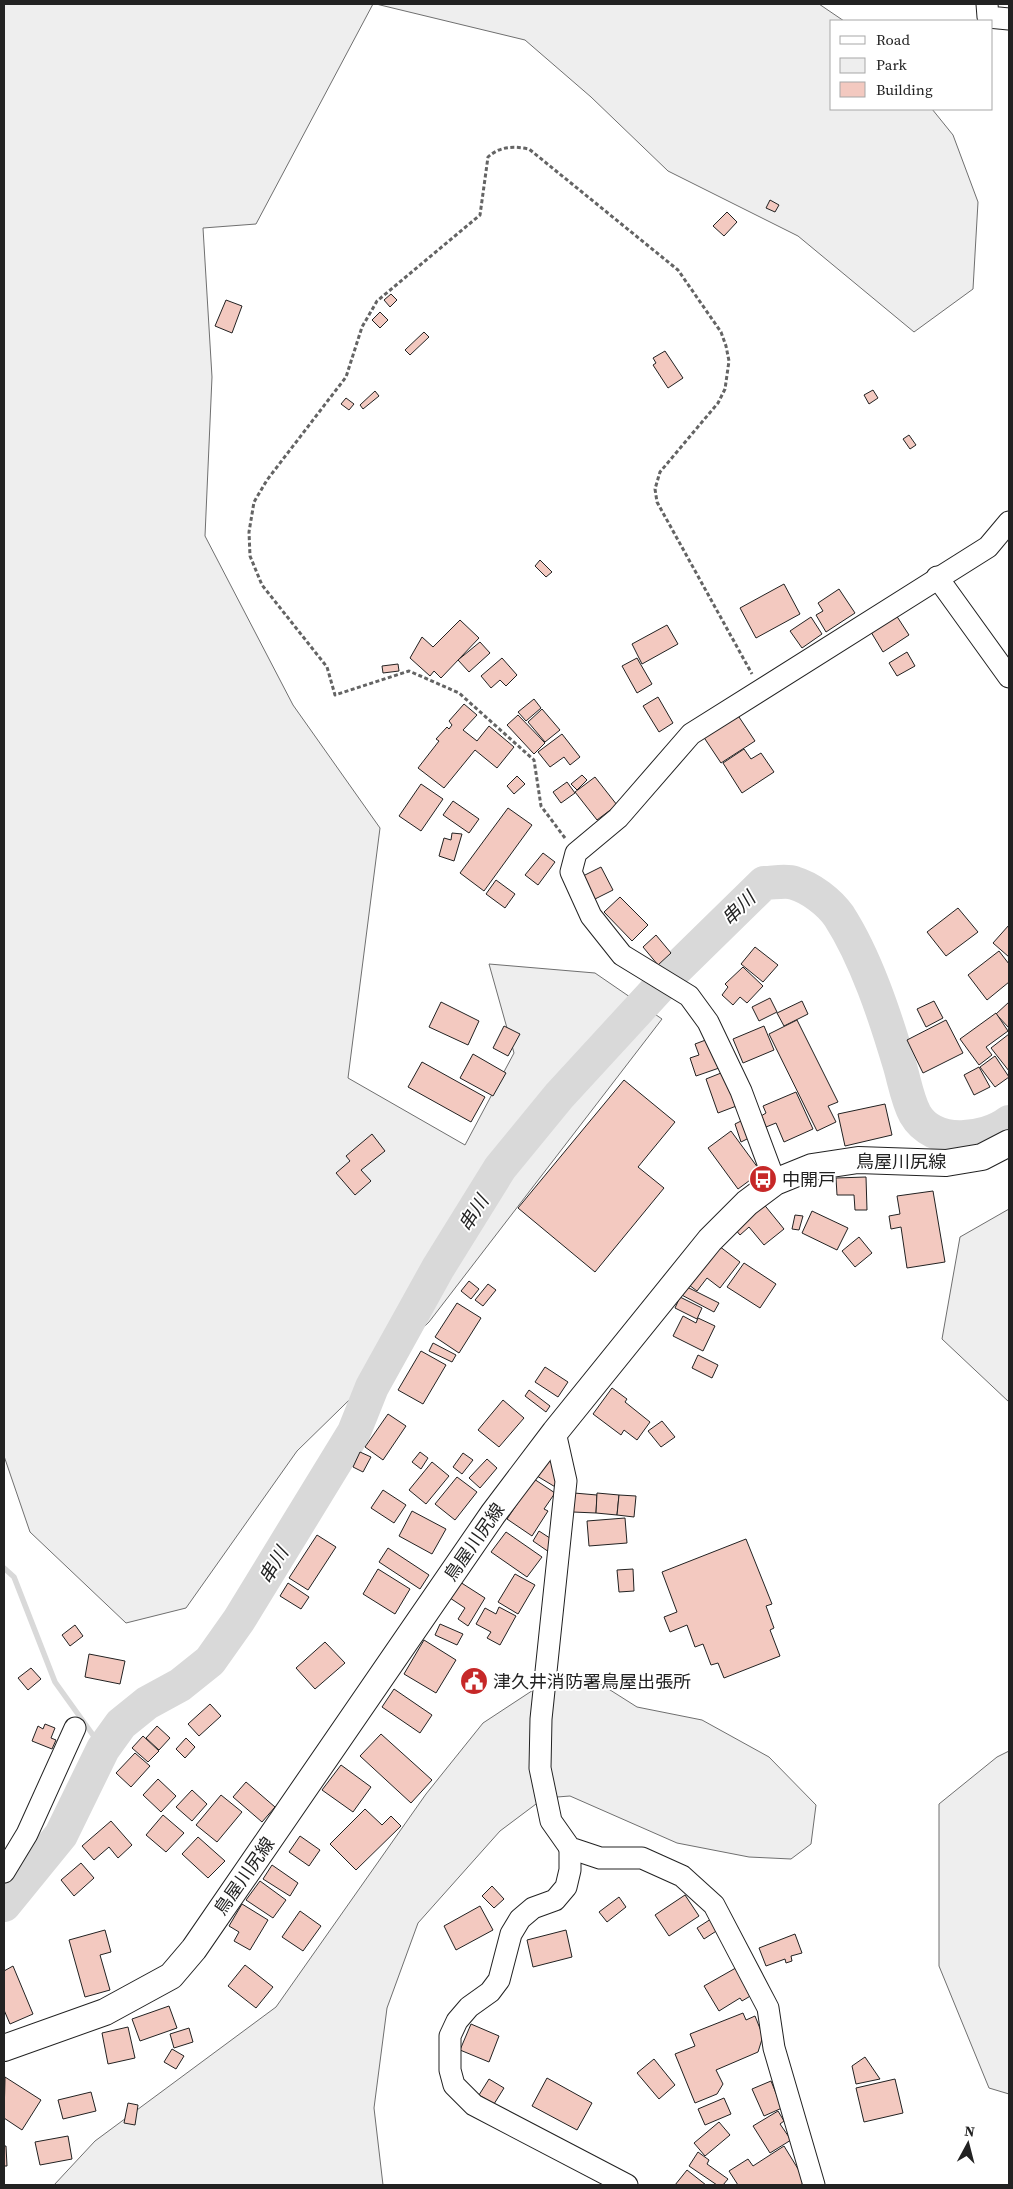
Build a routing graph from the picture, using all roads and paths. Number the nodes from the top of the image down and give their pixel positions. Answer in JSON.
{"nodes":[{"id":1,"x":987,"y":4,"type":"edge"},
{"id":2,"x":1009,"y":19,"type":"edge"},
{"id":3,"x":1009,"y":522,"type":"edge"},
{"id":4,"x":937,"y":577,"type":"junction"},
{"id":5,"x":1009,"y":677,"type":"edge"},
{"id":6,"x":761,"y":690,"type":"junction"},
{"id":7,"x":576,"y":853,"type":"junction"},
{"id":8,"x":1009,"y":1143,"type":"edge"},
{"id":9,"x":775,"y":1182,"type":"junction"},
{"id":10,"x":554,"y":1432,"type":"junction"},
{"id":11,"x":75,"y":1728,"type":"dead end"},
{"id":12,"x":570,"y":1848,"type":"junction"},
{"id":13,"x":4,"y":1872,"type":"edge"},
{"id":14,"x":4,"y":2048,"type":"edge"},
{"id":15,"x":628,"y":2185,"type":"edge"},
{"id":16,"x":814,"y":2185,"type":"edge"}],
"edges":[{"from":1,"to":2,"type":"street"},
{"from":3,"to":4,"type":"street"},
{"from":4,"to":5,"type":"street"},
{"from":4,"to":6,"type":"street"},
{"from":6,"to":7,"type":"street"},
{"from":6,"to":7,"type":"path"},
{"from":7,"to":9,"type":"street"},
{"from":8,"to":9,"type":"main road","name":"鳥屋川尻線"},
{"from":9,"to":10,"type":"main road","name":"鳥屋川尻線"},
{"from":10,"to":12,"type":"street"},
{"from":10,"to":14,"type":"main road","name":"鳥屋川尻線"},
{"from":11,"to":13,"type":"street"},
{"from":12,"to":15,"type":"street"},
{"from":12,"to":16,"type":"street"}]}
